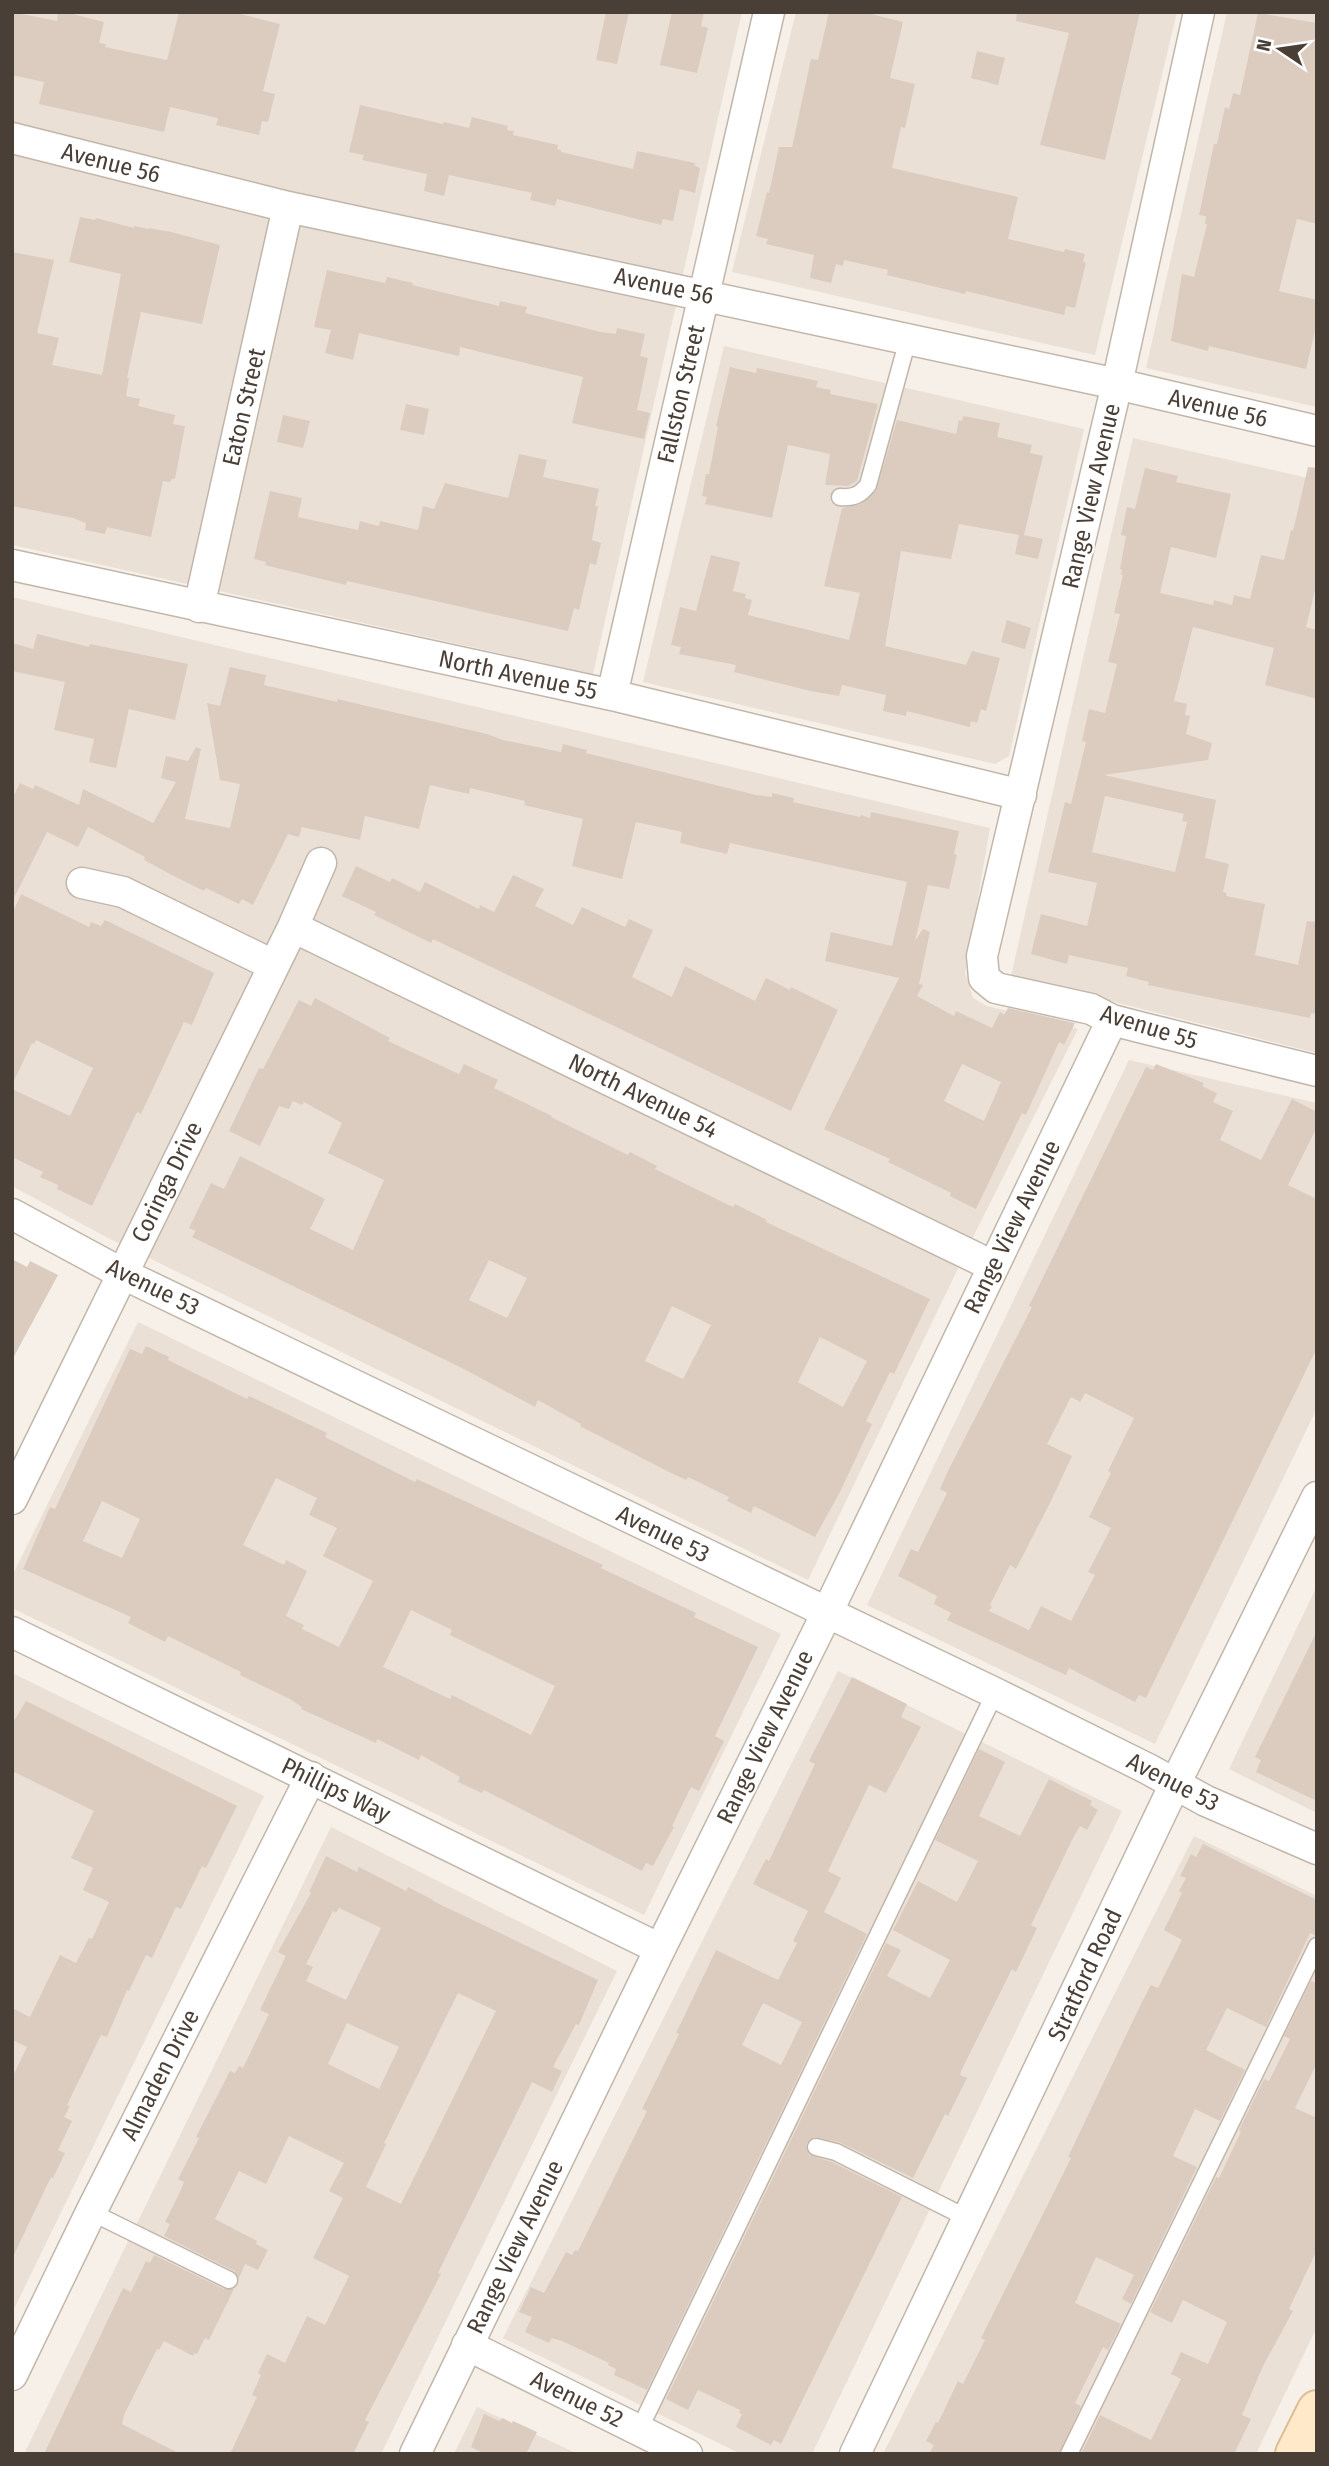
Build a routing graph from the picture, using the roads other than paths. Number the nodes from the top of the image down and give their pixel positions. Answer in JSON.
{"nodes":[{"id":1,"x":769,"y":12,"type":"edge"},
{"id":2,"x":1199,"y":12,"type":"edge"},
{"id":3,"x":12,"y":138,"type":"edge"},
{"id":4,"x":288,"y":207,"type":"junction"},
{"id":5,"x":704,"y":295,"type":"junction"},
{"id":6,"x":908,"y":339,"type":"junction"},
{"id":7,"x":1117,"y":384,"type":"junction"},
{"id":8,"x":1317,"y":431,"type":"edge"},
{"id":9,"x":841,"y":497,"type":"dead end"},
{"id":10,"x":12,"y":565,"type":"edge"},
{"id":11,"x":199,"y":607,"type":"junction"},
{"id":12,"x":612,"y":695,"type":"junction"},
{"id":13,"x":1021,"y":795,"type":"junction"},
{"id":14,"x":321,"y":863,"type":"dead end"},
{"id":15,"x":82,"y":883,"type":"dead end"},
{"id":16,"x":293,"y":927,"type":"junction"},
{"id":17,"x":273,"y":965,"type":"junction"},
{"id":18,"x":984,"y":978,"type":"joint"},
{"id":19,"x":1112,"y":1020,"type":"junction"},
{"id":20,"x":1317,"y":1071,"type":"edge"},
{"id":21,"x":12,"y":1214,"type":"edge"},
{"id":22,"x":993,"y":1266,"type":"junction"},
{"id":23,"x":122,"y":1274,"type":"junction"},
{"id":24,"x":1317,"y":1497,"type":"edge"},
{"id":25,"x":12,"y":1499,"type":"edge"},
{"id":26,"x":827,"y":1613,"type":"junction"},
{"id":27,"x":12,"y":1632,"type":"edge"},
{"id":28,"x":995,"y":1693,"type":"junction"},
{"id":29,"x":311,"y":1777,"type":"junction"},
{"id":30,"x":1175,"y":1784,"type":"junction"},
{"id":31,"x":1317,"y":1849,"type":"edge"},
{"id":32,"x":1317,"y":1946,"type":"edge"},
{"id":33,"x":660,"y":1948,"type":"junction"},
{"id":34,"x":816,"y":2147,"type":"dead end"},
{"id":35,"x":91,"y":2212,"type":"junction"},
{"id":36,"x":968,"y":2219,"type":"junction"},
{"id":37,"x":229,"y":2280,"type":"dead end"},
{"id":38,"x":467,"y":2345,"type":"junction"},
{"id":39,"x":12,"y":2375,"type":"edge"},
{"id":40,"x":1317,"y":2410,"type":"edge"},
{"id":41,"x":639,"y":2430,"type":"junction"},
{"id":42,"x":415,"y":2454,"type":"edge"},
{"id":43,"x":687,"y":2454,"type":"edge"},
{"id":44,"x":855,"y":2454,"type":"edge"},
{"id":45,"x":1069,"y":2454,"type":"edge"},
{"id":46,"x":1295,"y":2454,"type":"edge"}],
"edges":[{"from":1,"to":5,"type":"street","name":"Fallston Street"},
{"from":2,"to":7,"type":"street","name":"Range View Avenue"},
{"from":3,"to":4,"type":"street","name":"Avenue 56"},
{"from":4,"to":5,"type":"street","name":"Avenue 56"},
{"from":4,"to":11,"type":"street","name":"Eaton Street"},
{"from":5,"to":6,"type":"street","name":"Avenue 56"},
{"from":5,"to":12,"type":"street","name":"Fallston Street"},
{"from":6,"to":7,"type":"street","name":"Avenue 56"},
{"from":6,"to":9,"type":"lane"},
{"from":7,"to":8,"type":"street","name":"Avenue 56"},
{"from":7,"to":13,"type":"street","name":"Range View Avenue"},
{"from":10,"to":11,"type":"street","name":"North Avenue 55"},
{"from":11,"to":12,"type":"street","name":"North Avenue 55"},
{"from":12,"to":13,"type":"street","name":"North Avenue 55"},
{"from":13,"to":18,"type":"street","name":"Range View Avenue"},
{"from":14,"to":16,"type":"street","name":"Coringa Drive"},
{"from":15,"to":17,"type":"street"},
{"from":16,"to":17,"type":"street","name":"Coringa Drive"},
{"from":16,"to":22,"type":"street","name":"North Avenue 54"},
{"from":17,"to":23,"type":"street","name":"Coringa Drive"},
{"from":18,"to":19,"type":"street","name":"Avenue 55"},
{"from":19,"to":20,"type":"street","name":"Avenue 55"},
{"from":19,"to":22,"type":"street","name":"Range View Avenue"},
{"from":21,"to":23,"type":"street","name":"Avenue 53"},
{"from":22,"to":26,"type":"street","name":"Range View Avenue"},
{"from":23,"to":25,"type":"street","name":"Coringa Drive"},
{"from":23,"to":26,"type":"street","name":"Avenue 53"},
{"from":24,"to":30,"type":"street","name":"Stratford Road"},
{"from":26,"to":28,"type":"street","name":"Avenue 53"},
{"from":26,"to":33,"type":"street","name":"Range View Avenue"},
{"from":27,"to":29,"type":"street","name":"Phillips Way"},
{"from":28,"to":30,"type":"street","name":"Avenue 53"},
{"from":28,"to":41,"type":"lane"},
{"from":29,"to":33,"type":"street","name":"Phillips Way"},
{"from":29,"to":35,"type":"street","name":"Almaden Drive"},
{"from":30,"to":31,"type":"street","name":"Avenue 53"},
{"from":30,"to":36,"type":"street","name":"Stratford Road"},
{"from":32,"to":45,"type":"lane"},
{"from":33,"to":38,"type":"street","name":"Range View Avenue"},
{"from":34,"to":36,"type":"lane"},
{"from":35,"to":37,"type":"lane"},
{"from":35,"to":39,"type":"street","name":"Almaden Drive"},
{"from":36,"to":44,"type":"street","name":"Stratford Road"},
{"from":38,"to":41,"type":"street","name":"Avenue 52"},
{"from":38,"to":42,"type":"street","name":"Range View Avenue"},
{"from":40,"to":46,"type":"street"},
{"from":41,"to":43,"type":"street","name":"Avenue 52"}]}
